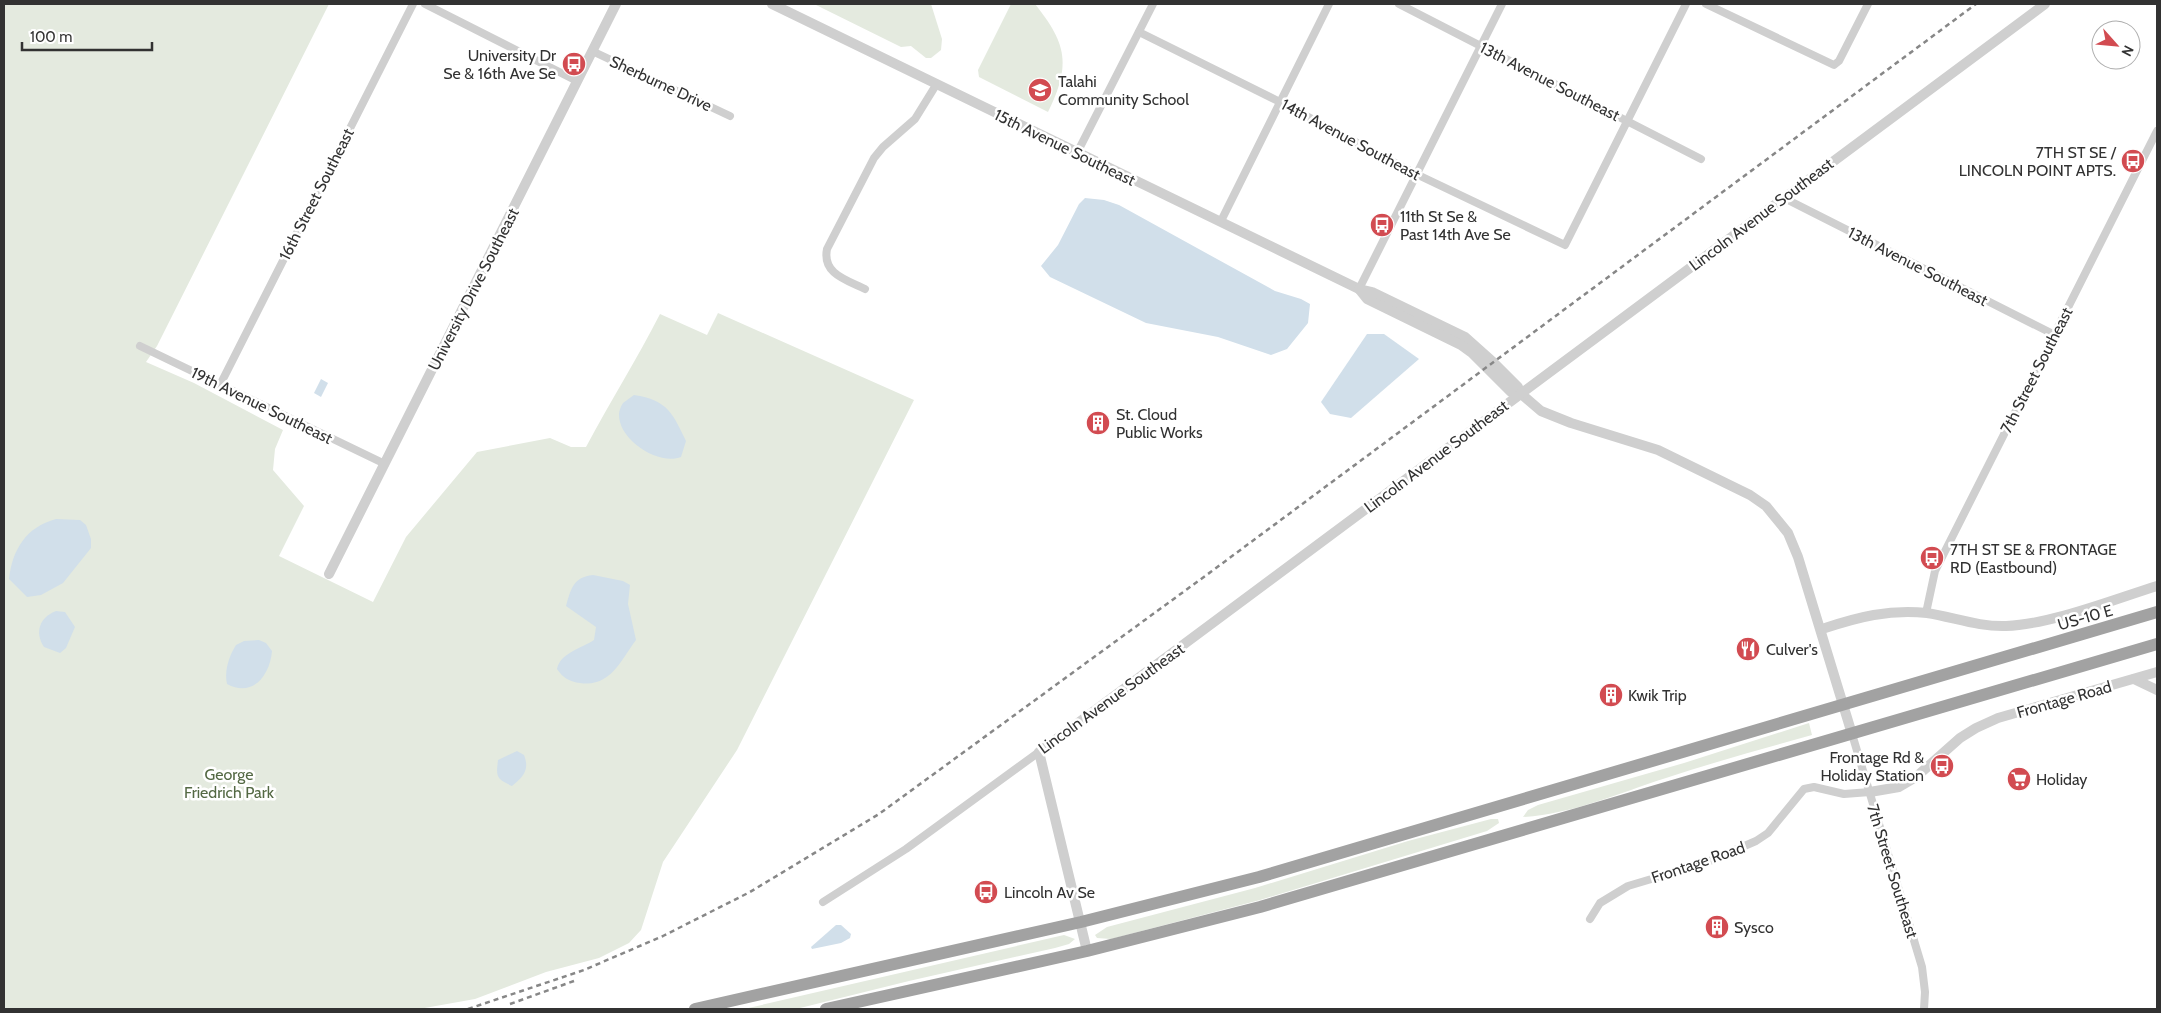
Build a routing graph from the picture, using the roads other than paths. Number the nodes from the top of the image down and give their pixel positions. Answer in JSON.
{"nodes":[{"id":1,"x":412,"y":4,"type":"edge"},
{"id":2,"x":425,"y":4,"type":"edge"},
{"id":3,"x":616,"y":4,"type":"edge"},
{"id":4,"x":772,"y":4,"type":"edge"},
{"id":5,"x":1152,"y":4,"type":"edge"},
{"id":6,"x":1329,"y":4,"type":"edge"},
{"id":7,"x":1399,"y":4,"type":"edge"},
{"id":8,"x":1502,"y":4,"type":"edge"},
{"id":9,"x":1686,"y":4,"type":"edge"},
{"id":10,"x":1706,"y":4,"type":"edge"},
{"id":11,"x":1868,"y":4,"type":"edge"},
{"id":12,"x":2045,"y":4,"type":"edge"},
{"id":13,"x":1139,"y":32,"type":"junction"},
{"id":14,"x":1481,"y":45,"type":"junction"},
{"id":15,"x":592,"y":50,"type":"junction"},
{"id":16,"x":577,"y":81,"type":"junction"},
{"id":17,"x":936,"y":85,"type":"junction"},
{"id":18,"x":1280,"y":102,"type":"junction"},
{"id":19,"x":730,"y":116,"type":"dead end"},
{"id":20,"x":1627,"y":121,"type":"junction"},
{"id":21,"x":2157,"y":131,"type":"edge"},
{"id":22,"x":1077,"y":153,"type":"junction"},
{"id":23,"x":1701,"y":159,"type":"dead end"},
{"id":24,"x":1416,"y":174,"type":"junction"},
{"id":25,"x":1784,"y":198,"type":"junction"},
{"id":26,"x":1221,"y":221,"type":"junction"},
{"id":27,"x":865,"y":289,"type":"dead end"},
{"id":28,"x":1358,"y":289,"type":"junction"},
{"id":29,"x":2053,"y":334,"type":"junction"},
{"id":30,"x":140,"y":346,"type":"dead end"},
{"id":31,"x":220,"y":385,"type":"junction"},
{"id":32,"x":1520,"y":394,"type":"junction"},
{"id":33,"x":385,"y":464,"type":"junction"},
{"id":34,"x":329,"y":574,"type":"dead end"},
{"id":35,"x":2157,"y":586,"type":"edge"},
{"id":36,"x":2157,"y":612,"type":"edge"},
{"id":37,"x":1926,"y":613,"type":"junction"},
{"id":38,"x":1822,"y":629,"type":"junction"},
{"id":39,"x":2157,"y":644,"type":"edge"},
{"id":40,"x":2157,"y":672,"type":"edge"},
{"id":41,"x":2134,"y":679,"type":"junction"},
{"id":42,"x":2157,"y":690,"type":"edge"},
{"id":43,"x":1844,"y":704,"type":"junction"},
{"id":44,"x":1852,"y":734,"type":"junction"},
{"id":45,"x":1039,"y":752,"type":"junction"},
{"id":46,"x":1870,"y":792,"type":"junction"},
{"id":47,"x":823,"y":902,"type":"dead end"},
{"id":48,"x":1590,"y":919,"type":"dead end"},
{"id":49,"x":1081,"y":922,"type":"junction"},
{"id":50,"x":1087,"y":951,"type":"junction"},
{"id":51,"x":695,"y":1009,"type":"edge"},
{"id":52,"x":826,"y":1009,"type":"edge"},
{"id":53,"x":1924,"y":1009,"type":"edge"}],
"edges":[{"from":1,"to":31,"type":"street","name":"16th Street Southeast"},
{"from":2,"to":16,"type":"street"},
{"from":3,"to":15,"type":"street","name":"University Drive Southeast"},
{"from":4,"to":17,"type":"street","name":"15th Avenue Southeast"},
{"from":5,"to":13,"type":"street"},
{"from":6,"to":18,"type":"street"},
{"from":7,"to":14,"type":"street","name":"13th Avenue Southeast"},
{"from":8,"to":14,"type":"street"},
{"from":9,"to":20,"type":"street"},
{"from":10,"to":11,"type":"street"},
{"from":12,"to":25,"type":"street","name":"Lincoln Avenue Southeast"},
{"from":13,"to":18,"type":"street","name":"14th Avenue Southeast"},
{"from":13,"to":22,"type":"street"},
{"from":14,"to":20,"type":"street","name":"13th Avenue Southeast"},
{"from":14,"to":24,"type":"street"},
{"from":15,"to":16,"type":"street","name":"University Drive Southeast"},
{"from":15,"to":19,"type":"street","name":"Sherburne Drive"},
{"from":16,"to":33,"type":"street","name":"University Drive Southeast"},
{"from":17,"to":22,"type":"street","name":"15th Avenue Southeast"},
{"from":17,"to":27,"type":"street"},
{"from":18,"to":24,"type":"street","name":"14th Avenue Southeast"},
{"from":18,"to":26,"type":"street"},
{"from":20,"to":23,"type":"street","name":"13th Avenue Southeast"},
{"from":20,"to":24,"type":"street","name":"14th Avenue Southeast"},
{"from":21,"to":29,"type":"street","name":"7th Street Southeast"},
{"from":22,"to":26,"type":"street","name":"15th Avenue Southeast"},
{"from":24,"to":28,"type":"street"},
{"from":25,"to":29,"type":"street","name":"13th Avenue Southeast"},
{"from":25,"to":32,"type":"street","name":"Lincoln Avenue Southeast"},
{"from":26,"to":28,"type":"street","name":"15th Avenue Southeast"},
{"from":28,"to":32,"type":"street","name":"15th Avenue Southeast"},
{"from":29,"to":37,"type":"street","name":"7th Street Southeast"},
{"from":30,"to":31,"type":"street","name":"19th Avenue Southeast"},
{"from":31,"to":33,"type":"street","name":"19th Avenue Southeast"},
{"from":32,"to":38,"type":"street","name":"15th Avenue Southeast"},
{"from":32,"to":45,"type":"street","name":"Lincoln Avenue Southeast"},
{"from":33,"to":34,"type":"street","name":"University Drive Southeast"},
{"from":35,"to":37,"type":"street"},
{"from":36,"to":43,"type":"highway","name":"US-10 E"},
{"from":37,"to":38,"type":"street"},
{"from":38,"to":43,"type":"street","name":"15th Avenue Southeast"},
{"from":39,"to":44,"type":"highway"},
{"from":40,"to":41,"type":"street","name":"Frontage Road"},
{"from":41,"to":42,"type":"street"},
{"from":41,"to":46,"type":"street","name":"Frontage Road"},
{"from":43,"to":44,"type":"street","name":"15th Avenue Southeast"},
{"from":43,"to":49,"type":"highway","name":"US-10 E"},
{"from":44,"to":46,"type":"street","name":"7th Street Southeast"},
{"from":44,"to":50,"type":"highway"},
{"from":45,"to":47,"type":"street","name":"Lincoln Avenue Southeast"},
{"from":45,"to":49,"type":"street"},
{"from":46,"to":48,"type":"street","name":"Frontage Road"},
{"from":46,"to":53,"type":"street","name":"7th Street Southeast"},
{"from":49,"to":50,"type":"street"},
{"from":49,"to":51,"type":"highway","name":"US-10 E"},
{"from":50,"to":52,"type":"highway"}]}
